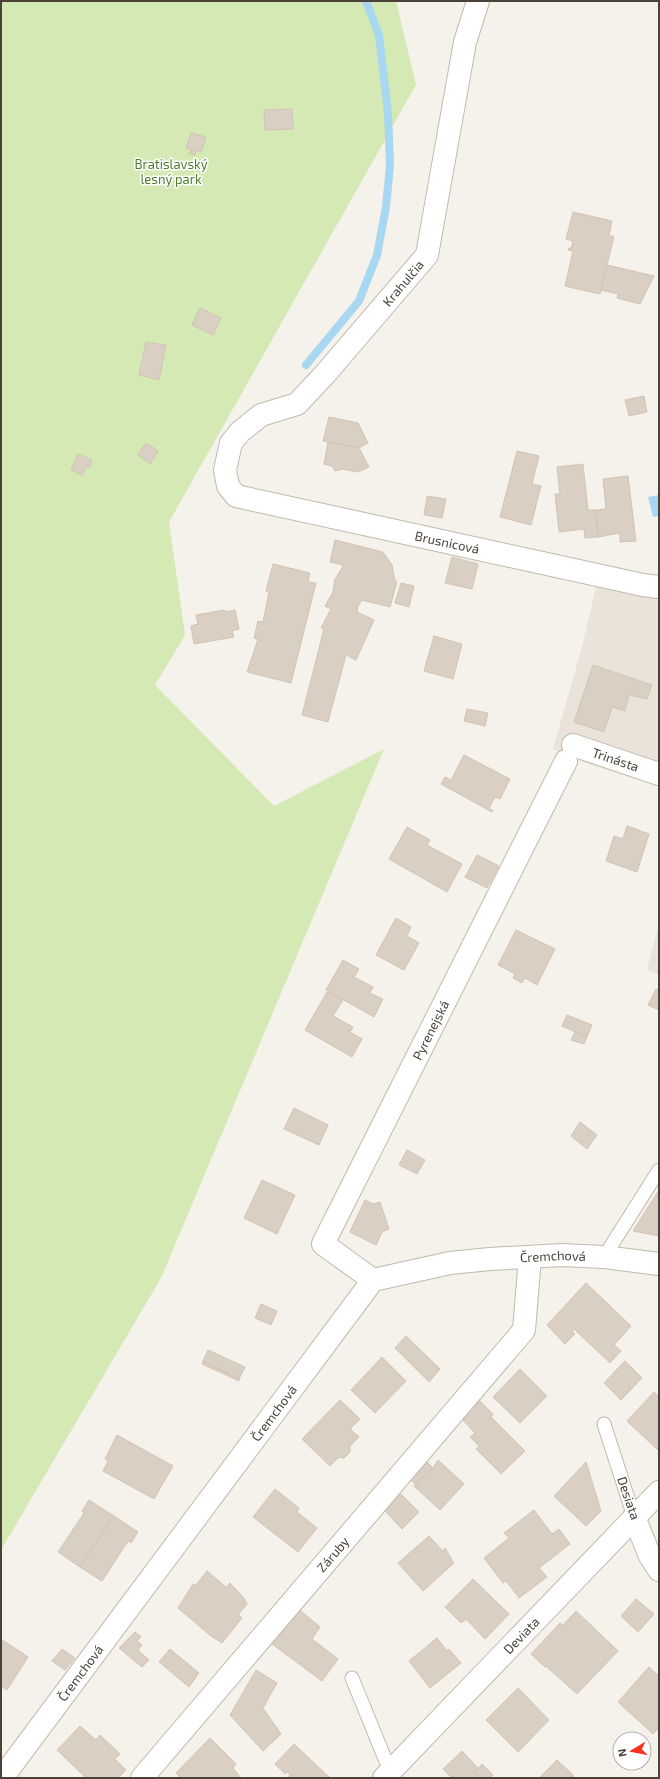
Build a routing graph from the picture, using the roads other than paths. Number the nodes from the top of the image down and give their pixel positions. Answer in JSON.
{"nodes":[{"id":1,"x":478,"y":1,"type":"edge"},
{"id":2,"x":236,"y":496,"type":"joint"},
{"id":3,"x":659,"y":587,"type":"edge"},
{"id":4,"x":570,"y":753,"type":"joint"},
{"id":5,"x":659,"y":774,"type":"edge"},
{"id":6,"x":659,"y":1170,"type":"edge"},
{"id":7,"x":530,"y":1257,"type":"junction"},
{"id":8,"x":604,"y":1257,"type":"junction"},
{"id":9,"x":659,"y":1264,"type":"edge"},
{"id":10,"x":373,"y":1280,"type":"junction"},
{"id":11,"x":604,"y":1424,"type":"dead end"},
{"id":12,"x":659,"y":1492,"type":"edge"},
{"id":13,"x":634,"y":1517,"type":"junction"},
{"id":14,"x":659,"y":1570,"type":"edge"},
{"id":15,"x":352,"y":1678,"type":"dead end"},
{"id":16,"x":389,"y":1776,"type":"edge"},
{"id":17,"x":2,"y":1778,"type":"edge"},
{"id":18,"x":142,"y":1778,"type":"edge"}],
"edges":[{"from":1,"to":2,"type":"street","name":"Krahulčia"},
{"from":2,"to":3,"type":"street","name":"Brusnicová"},
{"from":4,"to":5,"type":"street","name":"Trinásta"},
{"from":4,"to":10,"type":"street","name":"Pyrenejská"},
{"from":6,"to":8,"type":"lane"},
{"from":7,"to":8,"type":"street","name":"Čremchová"},
{"from":7,"to":10,"type":"street","name":"Čremchová"},
{"from":7,"to":18,"type":"street","name":"Záruby"},
{"from":8,"to":9,"type":"street","name":"Čremchová"},
{"from":10,"to":17,"type":"street","name":"Čremchová"},
{"from":11,"to":13,"type":"lane","name":"Desiata"},
{"from":12,"to":13,"type":"street","name":"Deviata"},
{"from":13,"to":14,"type":"street","name":"Desiata"},
{"from":13,"to":16,"type":"street","name":"Deviata"},
{"from":15,"to":16,"type":"lane"}]}
